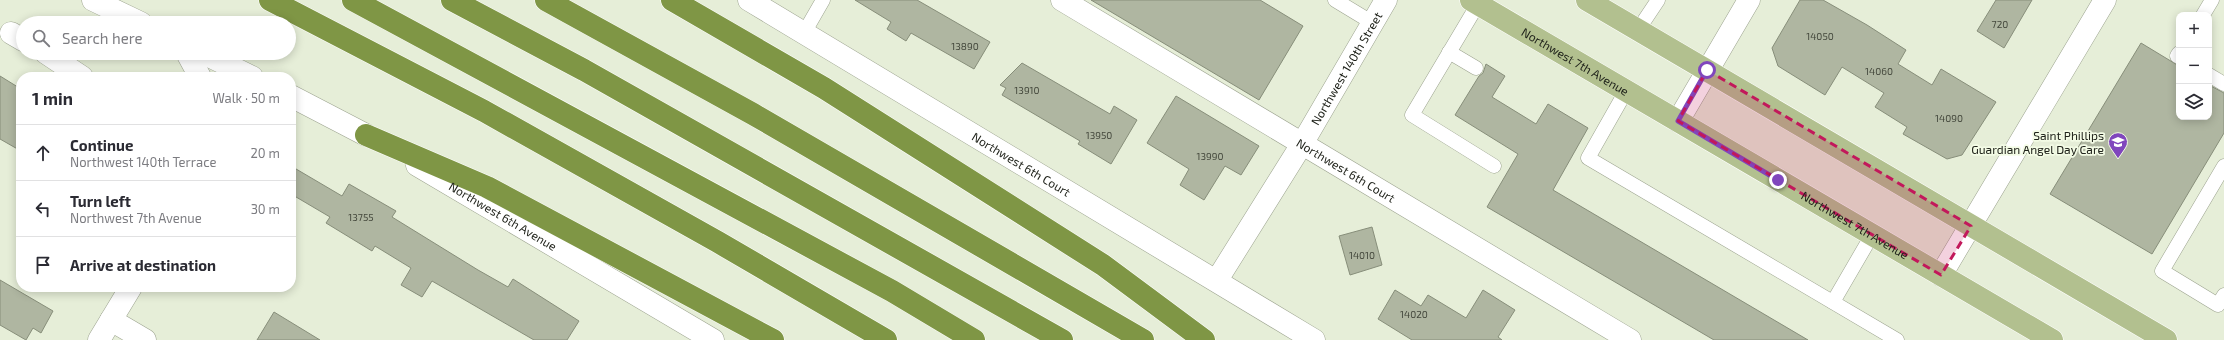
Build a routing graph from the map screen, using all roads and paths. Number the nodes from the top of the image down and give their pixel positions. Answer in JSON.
{"nodes":[{"id":1,"x":93,"y":0,"type":"edge"},
{"id":2,"x":270,"y":0,"type":"edge"},
{"id":3,"x":353,"y":0,"type":"edge"},
{"id":4,"x":452,"y":0,"type":"edge"},
{"id":5,"x":546,"y":0,"type":"edge"},
{"id":6,"x":672,"y":0,"type":"edge"},
{"id":7,"x":823,"y":0,"type":"edge"},
{"id":8,"x":1062,"y":0,"type":"edge"},
{"id":9,"x":1335,"y":0,"type":"edge"},
{"id":10,"x":1386,"y":0,"type":"edge"},
{"id":11,"x":1587,"y":0,"type":"edge"},
{"id":12,"x":1658,"y":0,"type":"edge"},
{"id":13,"x":1749,"y":0,"type":"edge"},
{"id":14,"x":2105,"y":0,"type":"edge"},
{"id":15,"x":2212,"y":0,"type":"edge"},
{"id":16,"x":753,"y":1,"type":"edge"},
{"id":17,"x":1475,"y":2,"type":"edge"},
{"id":18,"x":2205,"y":12,"type":"edge"},
{"id":19,"x":126,"y":16,"type":"edge"},
{"id":20,"x":1373,"y":23,"type":"junction"},
{"id":21,"x":1638,"y":30,"type":"junction"},
{"id":22,"x":804,"y":33,"type":"junction"},
{"id":23,"x":1449,"y":52,"type":"junction"},
{"id":24,"x":56,"y":60,"type":"edge"},
{"id":25,"x":191,"y":60,"type":"edge"},
{"id":26,"x":217,"y":60,"type":"edge"},
{"id":27,"x":1476,"y":68,"type":"dead end"},
{"id":28,"x":1707,"y":70,"type":"junction"},
{"id":29,"x":74,"y":72,"type":"edge"},
{"id":30,"x":197,"y":72,"type":"edge"},
{"id":31,"x":242,"y":72,"type":"edge"},
{"id":32,"x":2212,"y":77,"type":"edge"},
{"id":33,"x":2224,"y":84,"type":"edge"},
{"id":34,"x":1626,"y":91,"type":"junction"},
{"id":35,"x":296,"y":99,"type":"edge"},
{"id":36,"x":1678,"y":121,"type":"junction"},
{"id":37,"x":366,"y":134,"type":"junction"},
{"id":38,"x":1302,"y":144,"type":"junction"},
{"id":39,"x":1494,"y":166,"type":"dead end"},
{"id":40,"x":2222,"y":176,"type":"edge"},
{"id":41,"x":1971,"y":226,"type":"junction"},
{"id":42,"x":1872,"y":235,"type":"junction"},
{"id":43,"x":1941,"y":275,"type":"junction"},
{"id":44,"x":1217,"y":280,"type":"junction"},
{"id":45,"x":128,"y":292,"type":"edge"},
{"id":46,"x":2224,"y":295,"type":"edge"},
{"id":47,"x":1833,"y":302,"type":"junction"},
{"id":48,"x":111,"y":320,"type":"junction"},
{"id":49,"x":99,"y":340,"type":"edge"},
{"id":50,"x":145,"y":340,"type":"edge"},
{"id":51,"x":713,"y":340,"type":"edge"},
{"id":52,"x":773,"y":340,"type":"edge"},
{"id":53,"x":886,"y":340,"type":"edge"},
{"id":54,"x":974,"y":340,"type":"edge"},
{"id":55,"x":1062,"y":340,"type":"edge"},
{"id":56,"x":1143,"y":340,"type":"edge"},
{"id":57,"x":1204,"y":340,"type":"edge"},
{"id":58,"x":1314,"y":340,"type":"edge"},
{"id":59,"x":1630,"y":340,"type":"edge"},
{"id":60,"x":1897,"y":340,"type":"edge"},
{"id":61,"x":2052,"y":340,"type":"edge"},
{"id":62,"x":2166,"y":340,"type":"edge"}],
"edges":[{"from":1,"to":19,"type":"street"},
{"from":2,"to":53,"type":"highway"},
{"from":3,"to":54,"type":"highway"},
{"from":4,"to":55,"type":"highway"},
{"from":5,"to":56,"type":"highway"},
{"from":6,"to":57,"type":"highway"},
{"from":7,"to":22,"type":"lane"},
{"from":8,"to":38,"type":"street","name":"Northwest 6th Court"},
{"from":9,"to":20,"type":"lane"},
{"from":10,"to":20,"type":"street","name":"Northwest 140th Street"},
{"from":11,"to":21,"type":"main road"},
{"from":12,"to":21,"type":"lane"},
{"from":13,"to":28,"type":"street"},
{"from":14,"to":41,"type":"street"},
{"from":15,"to":18,"type":"lane"},
{"from":16,"to":22,"type":"street","name":"Northwest 6th Court"},
{"from":17,"to":23,"type":"lane"},
{"from":17,"to":34,"type":"main road","name":"Northwest 7th Avenue"},
{"from":20,"to":38,"type":"street","name":"Northwest 140th Street"},
{"from":21,"to":28,"type":"main road"},
{"from":22,"to":44,"type":"street","name":"Northwest 6th Court"},
{"from":23,"to":27,"type":"lane"},
{"from":23,"to":39,"type":"lane"},
{"from":24,"to":29,"type":"street"},
{"from":25,"to":30,"type":"street"},
{"from":26,"to":31,"type":"street"},
{"from":28,"to":36,"type":"street"},
{"from":28,"to":41,"type":"main road"},
{"from":32,"to":33,"type":"lane"},
{"from":34,"to":36,"type":"main road","name":"Northwest 7th Avenue"},
{"from":34,"to":47,"type":"lane"},
{"from":35,"to":37,"type":"street","name":"Northwest 6th Avenue"},
{"from":36,"to":42,"type":"main road","name":"Northwest 7th Avenue"},
{"from":37,"to":51,"type":"street","name":"Northwest 6th Avenue"},
{"from":37,"to":52,"type":"highway"},
{"from":38,"to":44,"type":"street","name":"Northwest 140th Street"},
{"from":38,"to":59,"type":"street","name":"Northwest 6th Court"},
{"from":40,"to":46,"type":"lane"},
{"from":41,"to":43,"type":"street"},
{"from":41,"to":62,"type":"main road"},
{"from":42,"to":43,"type":"main road","name":"Northwest 7th Avenue"},
{"from":42,"to":47,"type":"lane"},
{"from":43,"to":61,"type":"main road","name":"Northwest 7th Avenue"},
{"from":44,"to":58,"type":"street","name":"Northwest 6th Court"},
{"from":45,"to":48,"type":"street"},
{"from":47,"to":60,"type":"lane"},
{"from":48,"to":49,"type":"street"},
{"from":48,"to":50,"type":"street"}]}
